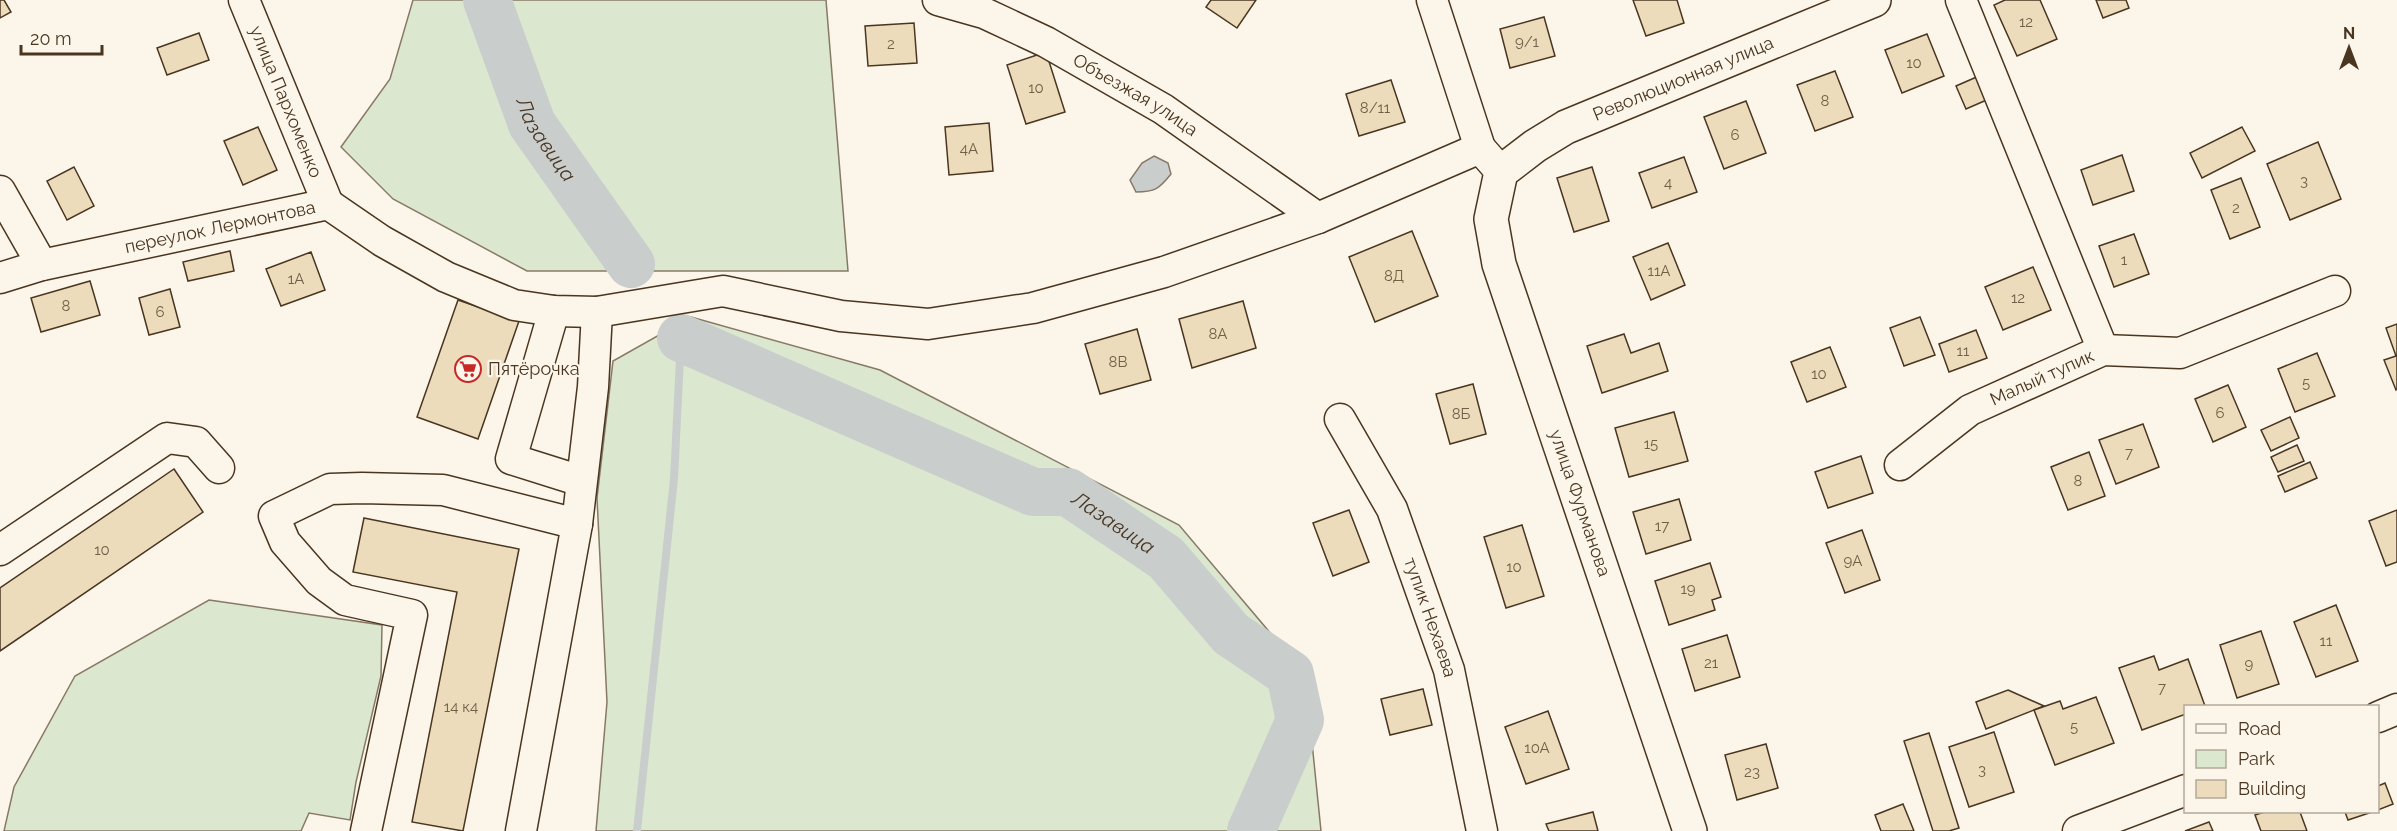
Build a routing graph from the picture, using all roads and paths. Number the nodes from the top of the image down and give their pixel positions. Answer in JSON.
{"nodes":[{"id":1,"x":244,"y":0,"type":"edge"},
{"id":2,"x":938,"y":0,"type":"edge"},
{"id":3,"x":1432,"y":0,"type":"edge"},
{"id":4,"x":1961,"y":0,"type":"edge"},
{"id":5,"x":1863,"y":2,"type":"edge"},
{"id":6,"x":1490,"y":160,"type":"junction"},
{"id":7,"x":0,"y":192,"type":"edge"},
{"id":8,"x":328,"y":204,"type":"junction"},
{"id":9,"x":1318,"y":218,"type":"junction"},
{"id":10,"x":42,"y":265,"type":"junction"},
{"id":11,"x":0,"y":278,"type":"edge"},
{"id":12,"x":2335,"y":291,"type":"dead end"},
{"id":13,"x":554,"y":311,"type":"junction"},
{"id":14,"x":597,"y":312,"type":"junction"},
{"id":15,"x":2103,"y":350,"type":"junction"},
{"id":16,"x":1340,"y":419,"type":"dead end"},
{"id":17,"x":1900,"y":465,"type":"dead end"},
{"id":18,"x":219,"y":468,"type":"dead end"},
{"id":19,"x":581,"y":481,"type":"junction"},
{"id":20,"x":577,"y":524,"type":"junction"},
{"id":21,"x":0,"y":550,"type":"edge"},
{"id":22,"x":2397,"y":709,"type":"edge"},
{"id":23,"x":2379,"y":717,"type":"edge"},
{"id":24,"x":2184,"y":791,"type":"edge"},
{"id":25,"x":366,"y":831,"type":"edge"},
{"id":26,"x":521,"y":831,"type":"edge"},
{"id":27,"x":1482,"y":831,"type":"edge"},
{"id":28,"x":1690,"y":831,"type":"edge"},
{"id":29,"x":2078,"y":831,"type":"edge"}],
"edges":[{"from":1,"to":8,"type":"street","name":"улица Пархоменко"},
{"from":2,"to":9,"type":"street","name":"Объезжая улица"},
{"from":3,"to":6,"type":"street","name":"улица Фурманова"},
{"from":4,"to":15,"type":"street"},
{"from":5,"to":6,"type":"main road","name":"Революционная улица"},
{"from":6,"to":9,"type":"street","name":"переулок Лермонтова"},
{"from":6,"to":28,"type":"main road","name":"улица Фурманова"},
{"from":7,"to":10,"type":"street"},
{"from":8,"to":10,"type":"street","name":"переулок Лермонтова"},
{"from":8,"to":13,"type":"street","name":"переулок Лермонтова"},
{"from":9,"to":14,"type":"street","name":"переулок Лермонтова"},
{"from":10,"to":11,"type":"street","name":"переулок Лермонтова"},
{"from":12,"to":15,"type":"street","name":"Малый тупик"},
{"from":13,"to":14,"type":"street","name":"переулок Лермонтова"},
{"from":13,"to":19,"type":"street"},
{"from":14,"to":19,"type":"street"},
{"from":15,"to":17,"type":"street","name":"Малый тупик"},
{"from":16,"to":27,"type":"street","name":"тупик Нехаева"},
{"from":18,"to":21,"type":"street"},
{"from":19,"to":20,"type":"street"},
{"from":20,"to":25,"type":"street"},
{"from":20,"to":26,"type":"street"},
{"from":22,"to":23,"type":"street"},
{"from":24,"to":29,"type":"street"}]}
